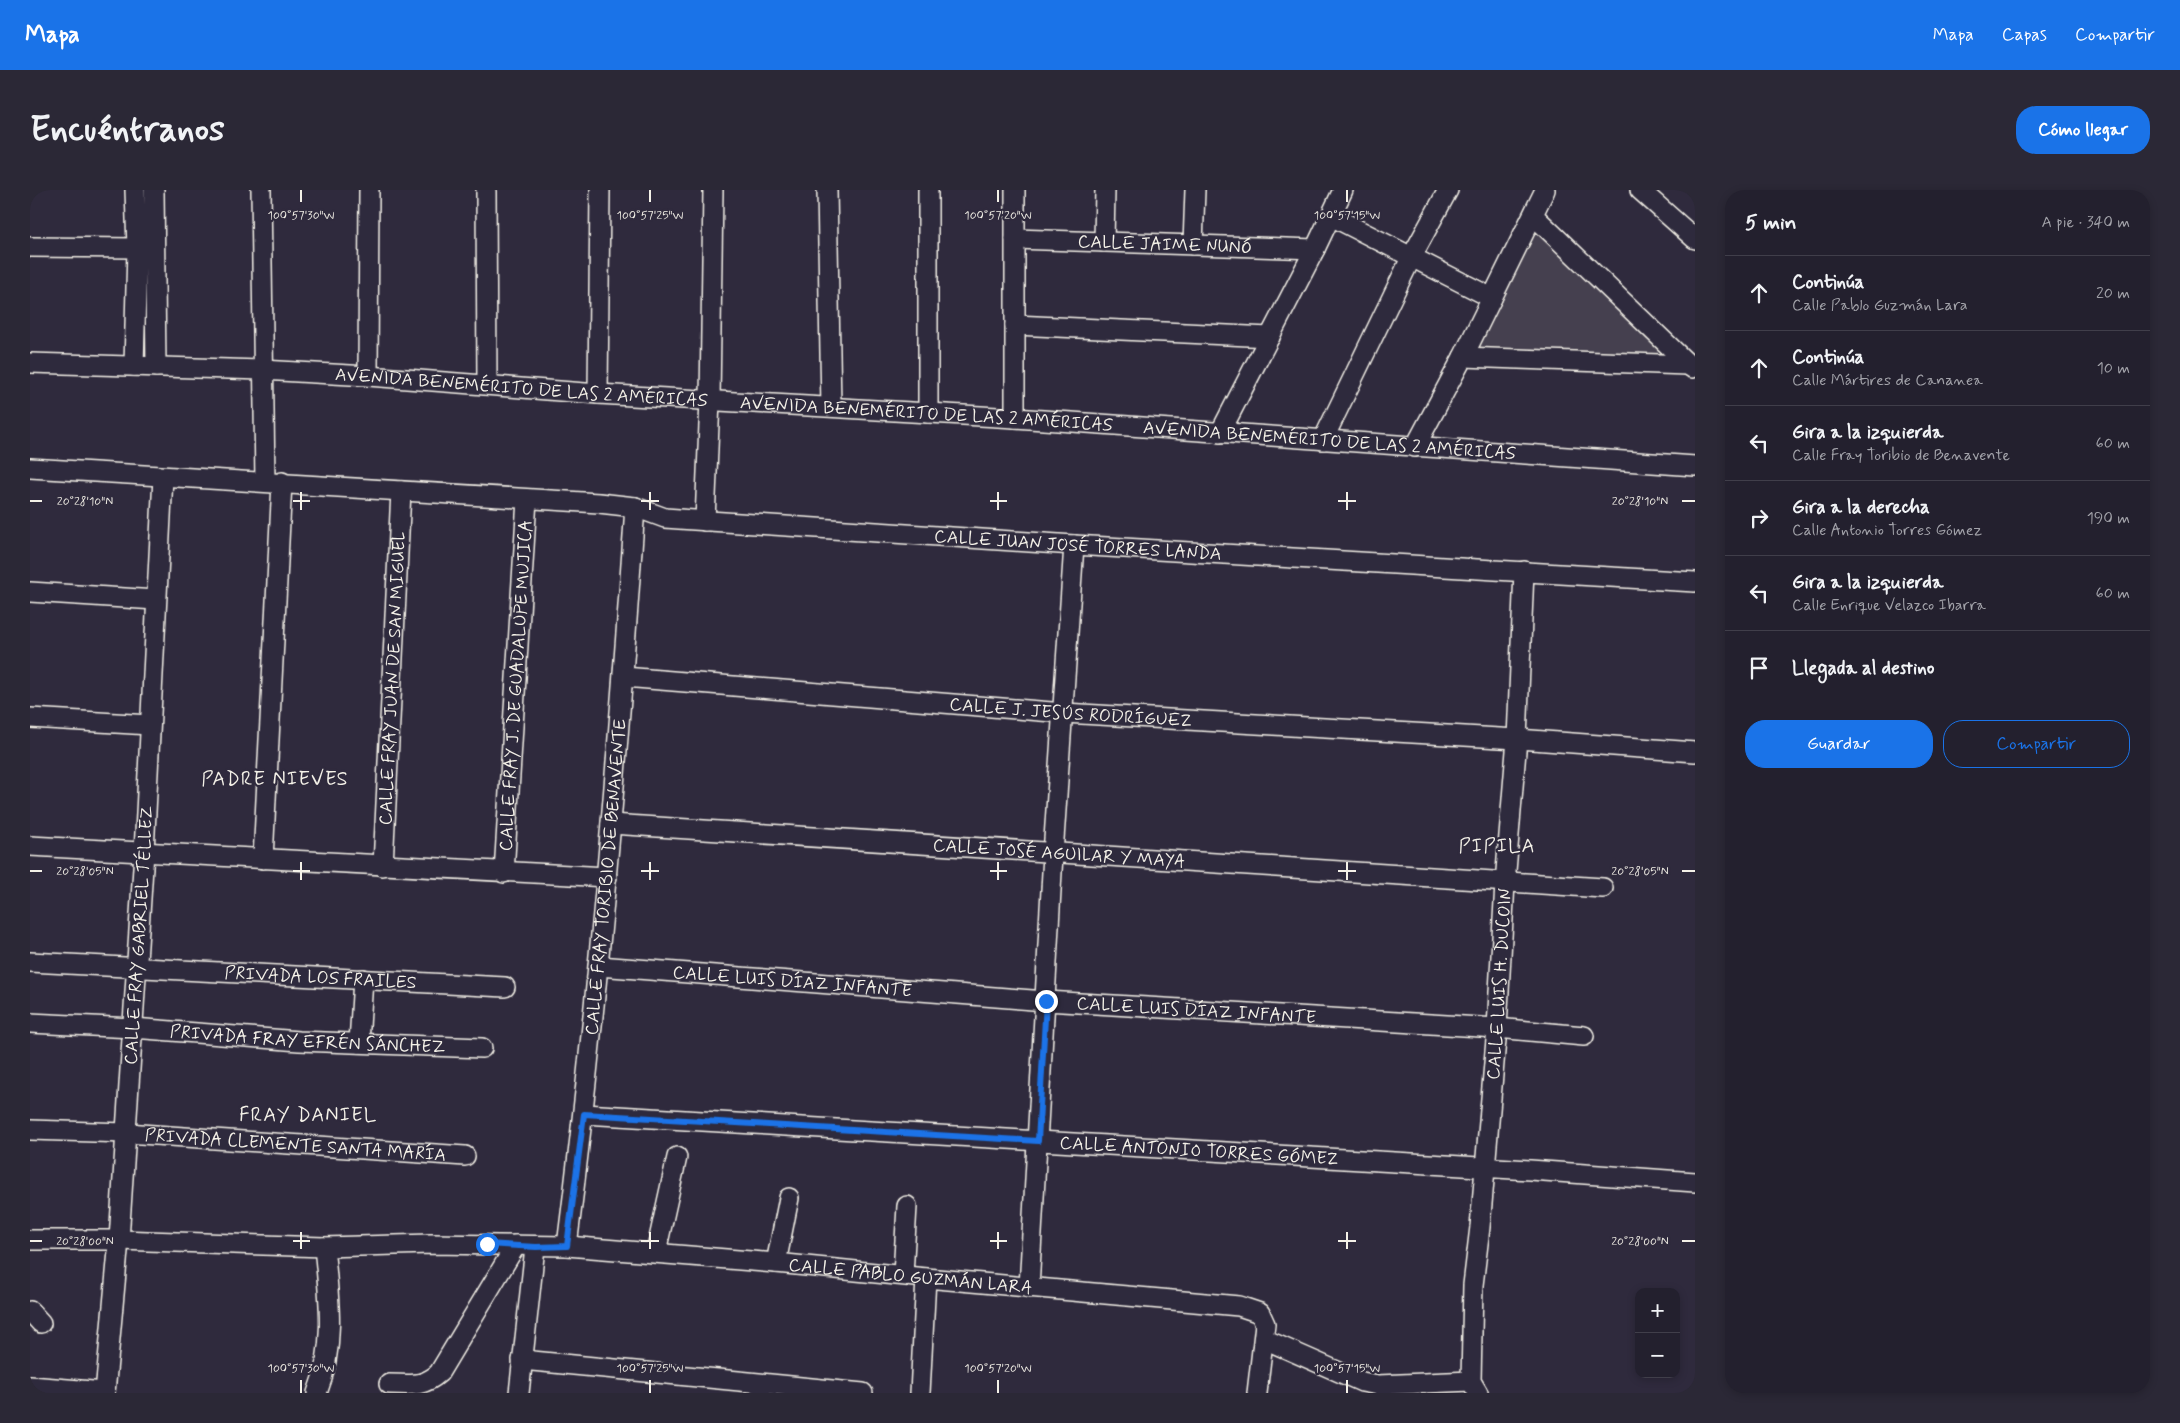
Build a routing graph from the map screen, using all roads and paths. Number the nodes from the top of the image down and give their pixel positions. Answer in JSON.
{"nodes":[{"id":1,"x":136,"y":190,"type":"edge"},
{"id":2,"x":154,"y":190,"type":"edge"},
{"id":3,"x":261,"y":190,"type":"edge"},
{"id":4,"x":369,"y":190,"type":"edge"},
{"id":5,"x":486,"y":190,"type":"edge"},
{"id":6,"x":600,"y":190,"type":"edge"},
{"id":7,"x":713,"y":190,"type":"edge"},
{"id":8,"x":828,"y":190,"type":"edge"},
{"id":9,"x":928,"y":190,"type":"edge"},
{"id":10,"x":1014,"y":190,"type":"edge"},
{"id":11,"x":1105,"y":190,"type":"edge"},
{"id":12,"x":1194,"y":190,"type":"edge"},
{"id":13,"x":1343,"y":190,"type":"edge"},
{"id":14,"x":1448,"y":190,"type":"edge"},
{"id":15,"x":1545,"y":190,"type":"edge"},
{"id":16,"x":1640,"y":190,"type":"edge"},
{"id":17,"x":1331,"y":216,"type":"junction"},
{"id":18,"x":1534,"y":216,"type":"junction"},
{"id":19,"x":1015,"y":239,"type":"junction"},
{"id":20,"x":1695,"y":239,"type":"edge"},
{"id":21,"x":1104,"y":242,"type":"junction"},
{"id":22,"x":1193,"y":245,"type":"junction"},
{"id":23,"x":30,"y":247,"type":"edge"},
{"id":24,"x":137,"y":248,"type":"junction"},
{"id":25,"x":1315,"y":250,"type":"junction"},
{"id":26,"x":1412,"y":256,"type":"junction"},
{"id":27,"x":1492,"y":298,"type":"junction"},
{"id":28,"x":1015,"y":325,"type":"junction"},
{"id":29,"x":1270,"y":337,"type":"junction"},
{"id":30,"x":1464,"y":357,"type":"junction"},
{"id":31,"x":30,"y":363,"type":"edge"},
{"id":32,"x":134,"y":366,"type":"junction"},
{"id":33,"x":156,"y":367,"type":"junction"},
{"id":34,"x":1691,"y":367,"type":"edge"},
{"id":35,"x":262,"y":370,"type":"junction"},
{"id":36,"x":368,"y":376,"type":"junction"},
{"id":37,"x":487,"y":385,"type":"junction"},
{"id":38,"x":598,"y":394,"type":"junction"},
{"id":39,"x":710,"y":400,"type":"junction"},
{"id":40,"x":831,"y":407,"type":"junction"},
{"id":41,"x":928,"y":413,"type":"junction"},
{"id":42,"x":1015,"y":418,"type":"junction"},
{"id":43,"x":1220,"y":433,"type":"junction"},
{"id":44,"x":1323,"y":440,"type":"junction"},
{"id":45,"x":1415,"y":447,"type":"junction"},
{"id":46,"x":1695,"y":466,"type":"edge"},
{"id":47,"x":30,"y":468,"type":"edge"},
{"id":48,"x":163,"y":477,"type":"junction"},
{"id":49,"x":273,"y":482,"type":"junction"},
{"id":50,"x":401,"y":491,"type":"junction"},
{"id":51,"x":527,"y":499,"type":"junction"},
{"id":52,"x":635,"y":508,"type":"junction"},
{"id":53,"x":705,"y":520,"type":"junction"},
{"id":54,"x":1074,"y":545,"type":"junction"},
{"id":55,"x":1524,"y":571,"type":"junction"},
{"id":56,"x":1695,"y":582,"type":"edge"},
{"id":57,"x":30,"y":592,"type":"edge"},
{"id":58,"x":156,"y":600,"type":"junction"},
{"id":59,"x":624,"y":677,"type":"junction"},
{"id":60,"x":1064,"y":713,"type":"junction"},
{"id":61,"x":30,"y":718,"type":"edge"},
{"id":62,"x":150,"y":725,"type":"junction"},
{"id":63,"x":1517,"y":739,"type":"junction"},
{"id":64,"x":1695,"y":752,"type":"edge"},
{"id":65,"x":611,"y":824,"type":"junction"},
{"id":66,"x":30,"y":846,"type":"edge"},
{"id":67,"x":144,"y":852,"type":"junction"},
{"id":68,"x":1053,"y":854,"type":"junction"},
{"id":69,"x":263,"y":859,"type":"junction"},
{"id":70,"x":383,"y":866,"type":"junction"},
{"id":71,"x":504,"y":872,"type":"junction"},
{"id":72,"x":607,"y":877,"type":"junction"},
{"id":73,"x":1505,"y":883,"type":"junction"},
{"id":74,"x":1603,"y":888,"type":"dead end"},
{"id":75,"x":30,"y":962,"type":"edge"},
{"id":76,"x":137,"y":966,"type":"junction"},
{"id":77,"x":599,"y":966,"type":"junction"},
{"id":78,"x":363,"y":979,"type":"junction"},
{"id":79,"x":505,"y":986,"type":"dead end"},
{"id":80,"x":1046,"y":1001,"type":"junction"},
{"id":81,"x":30,"y":1023,"type":"edge"},
{"id":82,"x":133,"y":1028,"type":"junction"},
{"id":83,"x":1497,"y":1028,"type":"junction"},
{"id":84,"x":1584,"y":1036,"type":"dead end"},
{"id":85,"x":359,"y":1044,"type":"junction"},
{"id":86,"x":482,"y":1048,"type":"dead end"},
{"id":87,"x":584,"y":1114,"type":"junction"},
{"id":88,"x":30,"y":1130,"type":"edge"},
{"id":89,"x":126,"y":1133,"type":"junction"},
{"id":90,"x":1038,"y":1141,"type":"junction"},
{"id":91,"x":465,"y":1156,"type":"dead end"},
{"id":92,"x":676,"y":1158,"type":"dead end"},
{"id":93,"x":1485,"y":1167,"type":"junction"},
{"id":94,"x":1695,"y":1182,"type":"edge"},
{"id":95,"x":789,"y":1198,"type":"dead end"},
{"id":96,"x":907,"y":1206,"type":"dead end"},
{"id":97,"x":30,"y":1240,"type":"edge"},
{"id":98,"x":119,"y":1240,"type":"junction"},
{"id":99,"x":516,"y":1245,"type":"junction"},
{"id":100,"x":567,"y":1246,"type":"junction"},
{"id":101,"x":324,"y":1247,"type":"junction"},
{"id":102,"x":536,"y":1247,"type":"junction"},
{"id":103,"x":656,"y":1252,"type":"junction"},
{"id":104,"x":776,"y":1263,"type":"junction"},
{"id":105,"x":903,"y":1275,"type":"junction"},
{"id":106,"x":926,"y":1278,"type":"junction"},
{"id":107,"x":1029,"y":1288,"type":"junction"},
{"id":108,"x":1264,"y":1339,"type":"junction"},
{"id":109,"x":522,"y":1360,"type":"junction"},
{"id":110,"x":389,"y":1384,"type":"dead end"},
{"id":111,"x":30,"y":1386,"type":"edge"},
{"id":112,"x":1474,"y":1387,"type":"edge"},
{"id":113,"x":105,"y":1392,"type":"edge"},
{"id":114,"x":317,"y":1393,"type":"edge"},
{"id":115,"x":519,"y":1393,"type":"edge"},
{"id":116,"x":863,"y":1393,"type":"edge"},
{"id":117,"x":920,"y":1393,"type":"edge"},
{"id":118,"x":1257,"y":1393,"type":"edge"}],
"edges":[{"from":1,"to":24,"type":"street"},
{"from":2,"to":33,"type":"street"},
{"from":3,"to":35,"type":"street"},
{"from":4,"to":36,"type":"street"},
{"from":5,"to":37,"type":"street"},
{"from":6,"to":38,"type":"street"},
{"from":7,"to":39,"type":"street"},
{"from":8,"to":40,"type":"street"},
{"from":9,"to":41,"type":"street"},
{"from":10,"to":19,"type":"street"},
{"from":11,"to":21,"type":"street"},
{"from":12,"to":22,"type":"street"},
{"from":13,"to":17,"type":"street"},
{"from":14,"to":26,"type":"street"},
{"from":15,"to":18,"type":"street"},
{"from":16,"to":20,"type":"street"},
{"from":17,"to":25,"type":"street"},
{"from":17,"to":26,"type":"street"},
{"from":18,"to":27,"type":"street"},
{"from":18,"to":34,"type":"street"},
{"from":19,"to":21,"type":"street","name":"CALLE JAIME NUNÓ"},
{"from":19,"to":28,"type":"street"},
{"from":21,"to":22,"type":"street","name":"CALLE JAIME NUNÓ"},
{"from":22,"to":25,"type":"street","name":"CALLE JAIME NUNÓ"},
{"from":23,"to":24,"type":"street"},
{"from":24,"to":32,"type":"street"},
{"from":25,"to":29,"type":"street"},
{"from":26,"to":27,"type":"street"},
{"from":26,"to":44,"type":"street"},
{"from":27,"to":30,"type":"street"},
{"from":28,"to":29,"type":"street"},
{"from":28,"to":42,"type":"street"},
{"from":29,"to":43,"type":"street"},
{"from":30,"to":34,"type":"street"},
{"from":30,"to":45,"type":"street"},
{"from":31,"to":32,"type":"street","name":"AVENIDA BENEMÉRITO DE LAS 2 AMÉRICAS"},
{"from":32,"to":33,"type":"street","name":"AVENIDA BENEMÉRITO DE LAS 2 AMÉRICAS"},
{"from":33,"to":35,"type":"street","name":"AVENIDA BENEMÉRITO DE LAS 2 AMÉRICAS"},
{"from":35,"to":36,"type":"street","name":"AVENIDA BENEMÉRITO DE LAS 2 AMÉRICAS"},
{"from":35,"to":49,"type":"street"},
{"from":36,"to":37,"type":"street","name":"AVENIDA BENEMÉRITO DE LAS 2 AMÉRICAS"},
{"from":37,"to":38,"type":"street","name":"AVENIDA BENEMÉRITO DE LAS 2 AMÉRICAS"},
{"from":38,"to":39,"type":"street","name":"AVENIDA BENEMÉRITO DE LAS 2 AMÉRICAS"},
{"from":39,"to":40,"type":"street","name":"AVENIDA BENEMÉRITO DE LAS 2 AMÉRICAS"},
{"from":39,"to":53,"type":"street"},
{"from":40,"to":41,"type":"street","name":"AVENIDA BENEMÉRITO DE LAS 2 AMÉRICAS"},
{"from":41,"to":42,"type":"street","name":"AVENIDA BENEMÉRITO DE LAS 2 AMÉRICAS"},
{"from":42,"to":43,"type":"street","name":"AVENIDA BENEMÉRITO DE LAS 2 AMÉRICAS"},
{"from":43,"to":44,"type":"street","name":"AVENIDA BENEMÉRITO DE LAS 2 AMÉRICAS"},
{"from":44,"to":45,"type":"street","name":"AVENIDA BENEMÉRITO DE LAS 2 AMÉRICAS"},
{"from":45,"to":46,"type":"street","name":"AVENIDA BENEMÉRITO DE LAS 2 AMÉRICAS"},
{"from":47,"to":48,"type":"street","name":"CALLE JUAN JOSÉ TORRES LANDA"},
{"from":48,"to":49,"type":"street","name":"CALLE JUAN JOSÉ TORRES LANDA"},
{"from":48,"to":58,"type":"street","name":"CALLE FRAY GABRIEL TÉLLEZ"},
{"from":49,"to":50,"type":"street","name":"CALLE JUAN JOSÉ TORRES LANDA"},
{"from":49,"to":69,"type":"street"},
{"from":50,"to":51,"type":"street","name":"CALLE JUAN JOSÉ TORRES LANDA"},
{"from":50,"to":70,"type":"street","name":"CALLE FRAY JUAN DE SAN MIGUEL"},
{"from":51,"to":52,"type":"street","name":"CALLE JUAN JOSÉ TORRES LANDA"},
{"from":51,"to":71,"type":"street","name":"CALLE FRAY J. DE GUADALUPE MUJICA"},
{"from":52,"to":53,"type":"street","name":"CALLE JUAN JOSÉ TORRES LANDA"},
{"from":52,"to":59,"type":"street","name":"CALLE FRAY TORIBIO DE BENAVENTE"},
{"from":53,"to":54,"type":"street","name":"CALLE JUAN JOSÉ TORRES LANDA"},
{"from":54,"to":55,"type":"street","name":"CALLE JUAN JOSÉ TORRES LANDA"},
{"from":54,"to":60,"type":"street"},
{"from":55,"to":56,"type":"street","name":"CALLE JUAN JOSÉ TORRES LANDA"},
{"from":55,"to":63,"type":"street","name":"CALLE LUIS H. DUCOIN"},
{"from":57,"to":58,"type":"street"},
{"from":58,"to":62,"type":"street","name":"CALLE FRAY GABRIEL TÉLLEZ"},
{"from":59,"to":60,"type":"street","name":"CALLE J. JESÚS RODRÍGUEZ"},
{"from":59,"to":65,"type":"street","name":"CALLE FRAY TORIBIO DE BENAVENTE"},
{"from":60,"to":63,"type":"street","name":"CALLE J. JESÚS RODRÍGUEZ"},
{"from":60,"to":68,"type":"street"},
{"from":61,"to":62,"type":"street"},
{"from":62,"to":67,"type":"street","name":"CALLE FRAY GABRIEL TÉLLEZ"},
{"from":63,"to":64,"type":"street","name":"CALLE J. JESÚS RODRÍGUEZ"},
{"from":63,"to":73,"type":"street","name":"CALLE LUIS H. DUCOIN"},
{"from":65,"to":68,"type":"street","name":"CALLE JOSÉ AGUILAR Y MAYA"},
{"from":65,"to":72,"type":"street","name":"CALLE FRAY TORIBIO DE BENAVENTE"},
{"from":66,"to":67,"type":"street"},
{"from":67,"to":69,"type":"street"},
{"from":67,"to":76,"type":"street","name":"CALLE FRAY GABRIEL TÉLLEZ"},
{"from":68,"to":73,"type":"street","name":"CALLE JOSÉ AGUILAR Y MAYA"},
{"from":68,"to":80,"type":"street"},
{"from":69,"to":70,"type":"street"},
{"from":70,"to":71,"type":"street"},
{"from":71,"to":72,"type":"street"},
{"from":72,"to":77,"type":"street","name":"CALLE FRAY TORIBIO DE BENAVENTE"},
{"from":73,"to":74,"type":"street","name":"CALLE JOSÉ AGUILAR Y MAYA"},
{"from":73,"to":83,"type":"street","name":"CALLE LUIS H. DUCOIN"},
{"from":75,"to":76,"type":"street","name":"PRIVADA LOS FRAILES"},
{"from":76,"to":78,"type":"street","name":"PRIVADA LOS FRAILES"},
{"from":76,"to":82,"type":"street","name":"CALLE FRAY GABRIEL TÉLLEZ"},
{"from":77,"to":80,"type":"street","name":"CALLE LUIS DÍAZ INFANTE"},
{"from":77,"to":87,"type":"street","name":"CALLE FRAY TORIBIO DE BENAVENTE"},
{"from":78,"to":79,"type":"street","name":"PRIVADA LOS FRAILES"},
{"from":78,"to":85,"type":"street"},
{"from":80,"to":83,"type":"street","name":"CALLE LUIS DÍAZ INFANTE"},
{"from":80,"to":90,"type":"street"},
{"from":81,"to":82,"type":"street","name":"PRIVADA FRAY EFRÉN SÁNCHEZ"},
{"from":82,"to":85,"type":"street","name":"PRIVADA FRAY EFRÉN SÁNCHEZ"},
{"from":82,"to":89,"type":"street","name":"CALLE FRAY GABRIEL TÉLLEZ"},
{"from":83,"to":84,"type":"street","name":"CALLE LUIS DÍAZ INFANTE"},
{"from":83,"to":93,"type":"street","name":"CALLE LUIS H. DUCOIN"},
{"from":85,"to":86,"type":"street","name":"PRIVADA FRAY EFRÉN SÁNCHEZ"},
{"from":87,"to":90,"type":"street","name":"CALLE ANTONIO TORRES GÓMEZ"},
{"from":87,"to":100,"type":"street","name":"CALLE FRAY TORIBIO DE BENAVENTE"},
{"from":88,"to":89,"type":"street","name":"PRIVADA CLEMENTE SANTA MARÍA"},
{"from":89,"to":91,"type":"street","name":"PRIVADA CLEMENTE SANTA MARÍA"},
{"from":89,"to":98,"type":"street","name":"CALLE FRAY GABRIEL TÉLLEZ"},
{"from":90,"to":93,"type":"street","name":"CALLE ANTONIO TORRES GÓMEZ"},
{"from":90,"to":107,"type":"street"},
{"from":92,"to":103,"type":"street"},
{"from":93,"to":94,"type":"street","name":"CALLE ANTONIO TORRES GÓMEZ"},
{"from":93,"to":112,"type":"street","name":"CALLE LUIS H. DUCOIN"},
{"from":95,"to":104,"type":"street"},
{"from":96,"to":105,"type":"street"},
{"from":97,"to":98,"type":"street"},
{"from":98,"to":101,"type":"street"},
{"from":98,"to":113,"type":"street","name":"CALLE FRAY GABRIEL TÉLLEZ"},
{"from":99,"to":101,"type":"street"},
{"from":99,"to":102,"type":"street"},
{"from":99,"to":110,"type":"street"},
{"from":100,"to":102,"type":"street","name":"CALLE PABLO GUZMÁN LARA"},
{"from":100,"to":103,"type":"street","name":"CALLE PABLO GUZMÁN LARA"},
{"from":101,"to":114,"type":"street"},
{"from":102,"to":109,"type":"street"},
{"from":103,"to":104,"type":"street","name":"CALLE PABLO GUZMÁN LARA"},
{"from":104,"to":105,"type":"street","name":"CALLE PABLO GUZMÁN LARA"},
{"from":105,"to":106,"type":"street","name":"CALLE PABLO GUZMÁN LARA"},
{"from":106,"to":107,"type":"street","name":"CALLE PABLO GUZMÁN LARA"},
{"from":106,"to":117,"type":"street"},
{"from":107,"to":108,"type":"street","name":"CALLE PABLO GUZMÁN LARA"},
{"from":108,"to":112,"type":"street"},
{"from":108,"to":118,"type":"street"},
{"from":109,"to":115,"type":"street"},
{"from":109,"to":116,"type":"street"},
{"from":111,"to":113,"type":"street"}]}
